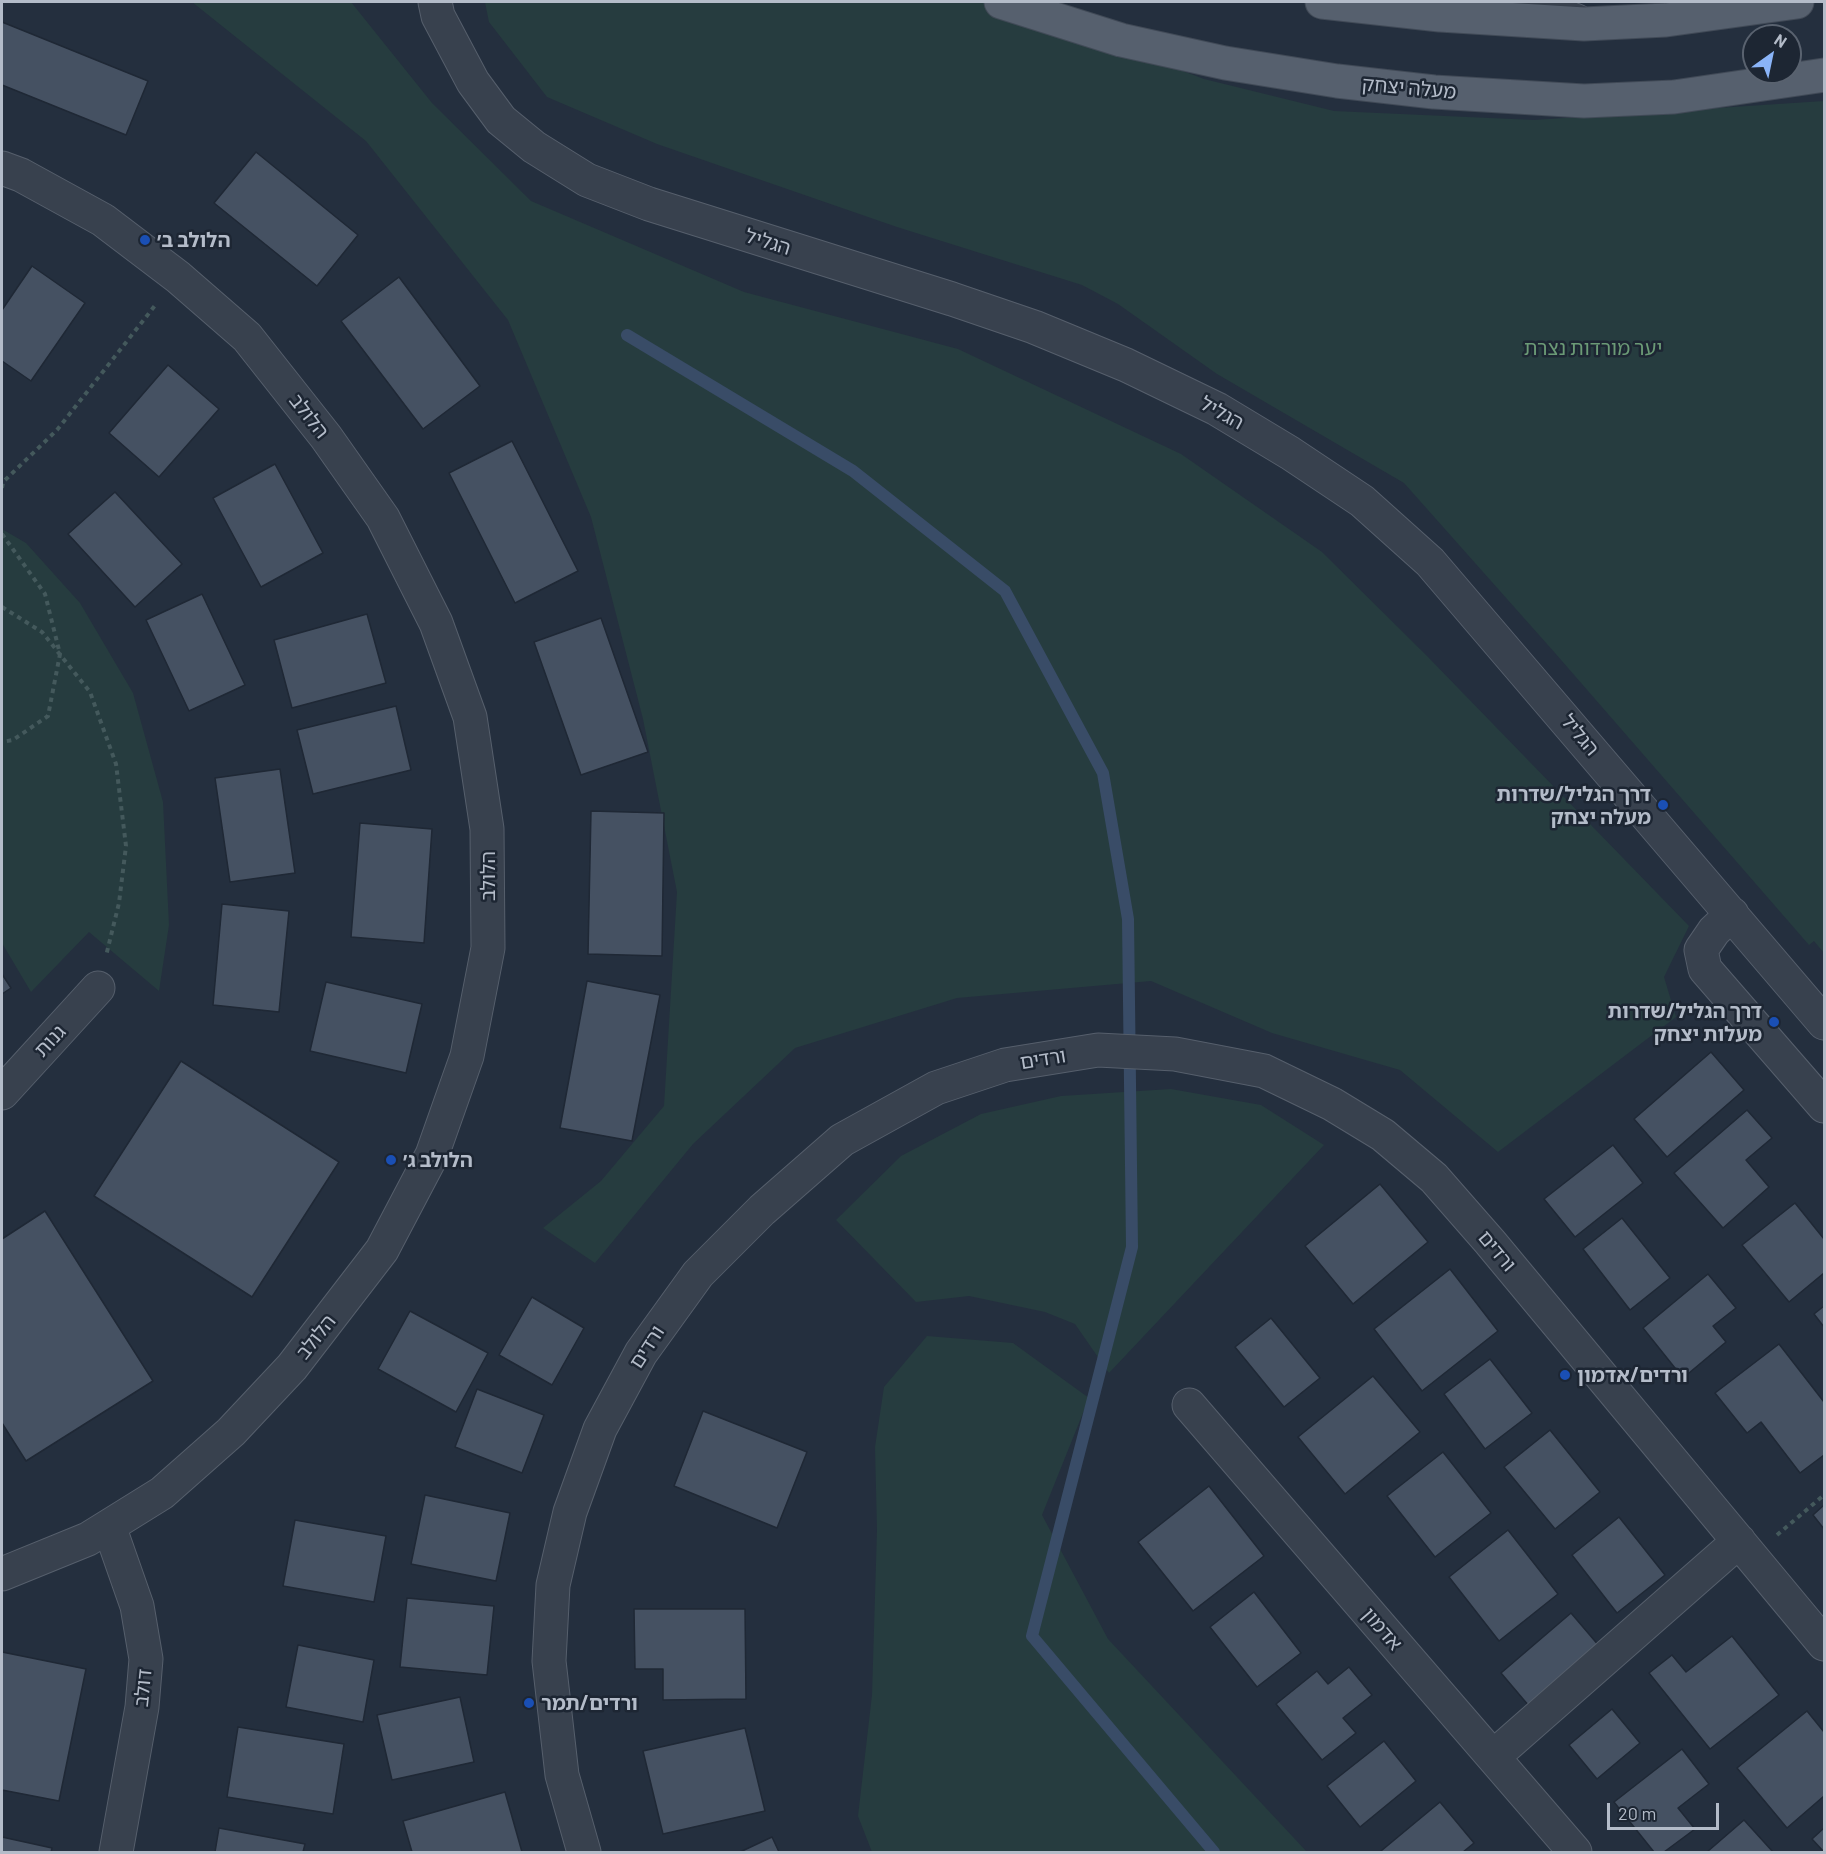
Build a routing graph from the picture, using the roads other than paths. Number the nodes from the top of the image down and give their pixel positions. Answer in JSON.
{"nodes":[{"id":1,"x":418,"y":2,"type":"edge"},
{"id":2,"x":435,"y":2,"type":"edge"},
{"id":3,"x":1002,"y":2,"type":"edge"},
{"id":4,"x":1322,"y":2,"type":"edge"},
{"id":5,"x":1528,"y":2,"type":"edge"},
{"id":6,"x":1797,"y":2,"type":"edge"},
{"id":7,"x":1584,"y":24,"type":"junction"},
{"id":8,"x":457,"y":52,"type":"junction"},
{"id":9,"x":1824,"y":75,"type":"edge"},
{"id":10,"x":2,"y":168,"type":"edge"},
{"id":11,"x":1732,"y":914,"type":"junction"},
{"id":12,"x":98,"y":988,"type":"road end"},
{"id":13,"x":1824,"y":1023,"type":"edge"},
{"id":14,"x":2,"y":1093,"type":"edge"},
{"id":15,"x":1824,"y":1106,"type":"edge"},
{"id":16,"x":1189,"y":1405,"type":"dead end"},
{"id":17,"x":109,"y":1526,"type":"junction"},
{"id":18,"x":1745,"y":1549,"type":"junction"},
{"id":19,"x":2,"y":1574,"type":"edge"},
{"id":20,"x":1824,"y":1644,"type":"edge"},
{"id":21,"x":1493,"y":1757,"type":"junction"},
{"id":22,"x":116,"y":1852,"type":"edge"},
{"id":23,"x":585,"y":1852,"type":"edge"},
{"id":24,"x":1575,"y":1852,"type":"edge"}],
"edges":[{"from":1,"to":8,"type":"street","name":"הגליל"},
{"from":2,"to":8,"type":"street","name":"הגליל"},
{"from":3,"to":9,"type":"main road","name":"מעלה יצחק"},
{"from":4,"to":7,"type":"main road"},
{"from":5,"to":7,"type":"street"},
{"from":6,"to":7,"type":"main road"},
{"from":8,"to":11,"type":"street","name":"הגליל"},
{"from":10,"to":17,"type":"street","name":"הלולב"},
{"from":11,"to":13,"type":"street","name":"הגליל"},
{"from":11,"to":15,"type":"street"},
{"from":12,"to":14,"type":"street","name":"גנות"},
{"from":16,"to":21,"type":"street","name":"אדמון"},
{"from":17,"to":19,"type":"street","name":"הלולב"},
{"from":17,"to":22,"type":"street","name":"דולב"},
{"from":18,"to":20,"type":"street","name":"ורדים"},
{"from":18,"to":21,"type":"street"},
{"from":18,"to":23,"type":"street","name":"ורדים"},
{"from":21,"to":24,"type":"street","name":"אדמון"}]}
